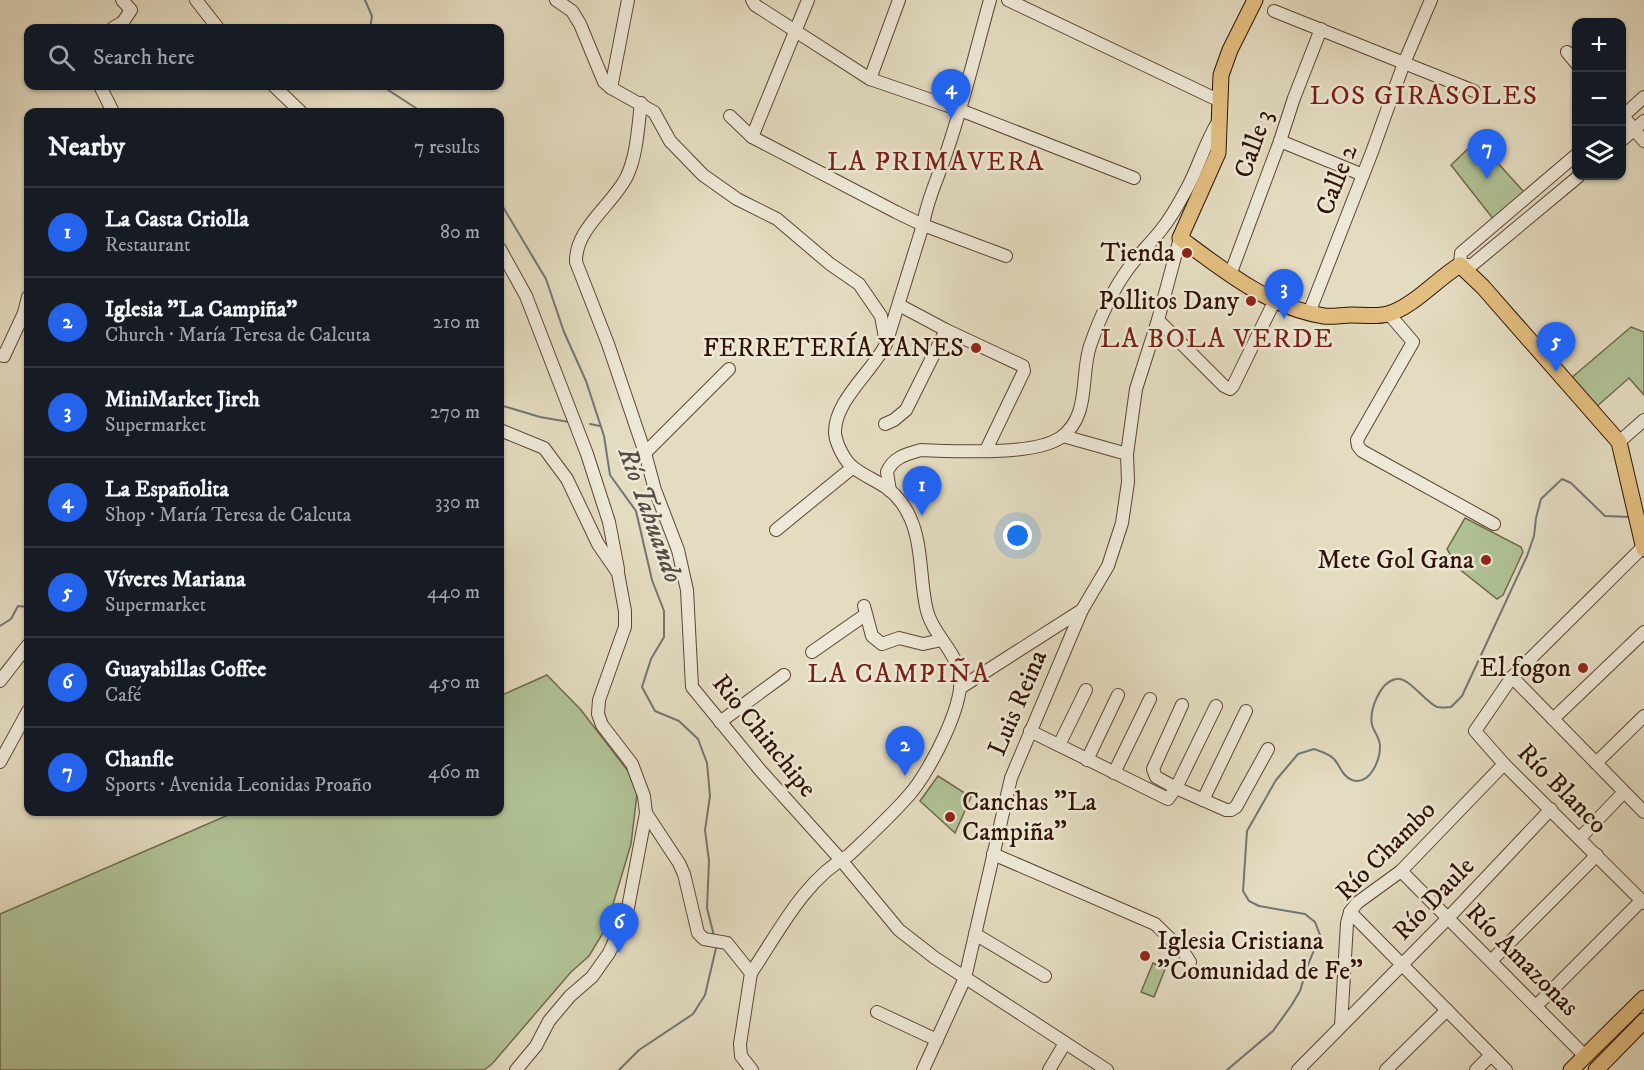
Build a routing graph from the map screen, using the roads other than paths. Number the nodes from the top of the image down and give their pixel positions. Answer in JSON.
{"nodes":[{"id":1,"x":122,"y":0,"type":"edge"},
{"id":2,"x":196,"y":0,"type":"edge"},
{"id":3,"x":556,"y":0,"type":"edge"},
{"id":4,"x":628,"y":0,"type":"edge"},
{"id":5,"x":752,"y":0,"type":"edge"},
{"id":6,"x":808,"y":0,"type":"edge"},
{"id":7,"x":899,"y":0,"type":"edge"},
{"id":8,"x":990,"y":0,"type":"edge"},
{"id":9,"x":1008,"y":0,"type":"edge"},
{"id":10,"x":1255,"y":0,"type":"edge"},
{"id":11,"x":1431,"y":0,"type":"edge"},
{"id":12,"x":1274,"y":11,"type":"dead end"},
{"id":13,"x":120,"y":24,"type":"edge"},
{"id":14,"x":215,"y":24,"type":"edge"},
{"id":15,"x":1321,"y":29,"type":"junction"},
{"id":16,"x":796,"y":31,"type":"junction"},
{"id":17,"x":1567,"y":52,"type":"dead end"},
{"id":18,"x":1572,"y":58,"type":"edge"},
{"id":19,"x":1404,"y":63,"type":"junction"},
{"id":20,"x":870,"y":80,"type":"junction"},
{"id":21,"x":611,"y":88,"type":"junction"},
{"id":22,"x":102,"y":90,"type":"edge"},
{"id":23,"x":278,"y":90,"type":"edge"},
{"id":24,"x":1474,"y":92,"type":"dead end"},
{"id":25,"x":1644,"y":97,"type":"edge"},
{"id":26,"x":1220,"y":101,"type":"junction"},
{"id":27,"x":641,"y":103,"type":"junction"},
{"id":28,"x":111,"y":108,"type":"edge"},
{"id":29,"x":297,"y":108,"type":"edge"},
{"id":30,"x":960,"y":110,"type":"junction"},
{"id":31,"x":1626,"y":113,"type":"edge"},
{"id":32,"x":730,"y":116,"type":"dead end"},
{"id":33,"x":1220,"y":120,"type":"junction"},
{"id":34,"x":1626,"y":121,"type":"edge"},
{"id":35,"x":1644,"y":121,"type":"edge"},
{"id":36,"x":1634,"y":130,"type":"junction"},
{"id":37,"x":752,"y":136,"type":"junction"},
{"id":38,"x":1626,"y":137,"type":"edge"},
{"id":39,"x":1280,"y":141,"type":"junction"},
{"id":40,"x":1644,"y":141,"type":"edge"},
{"id":41,"x":1572,"y":158,"type":"edge"},
{"id":42,"x":1363,"y":175,"type":"junction"},
{"id":43,"x":1134,"y":178,"type":"dead end"},
{"id":44,"x":1574,"y":180,"type":"edge"},
{"id":45,"x":923,"y":225,"type":"junction"},
{"id":46,"x":1180,"y":238,"type":"junction"},
{"id":47,"x":504,"y":256,"type":"edge"},
{"id":48,"x":1005,"y":256,"type":"dead end"},
{"id":49,"x":1460,"y":265,"type":"junction"},
{"id":50,"x":1230,"y":275,"type":"junction"},
{"id":51,"x":1275,"y":300,"type":"junction"},
{"id":52,"x":899,"y":305,"type":"junction"},
{"id":53,"x":24,"y":313,"type":"edge"},
{"id":54,"x":1309,"y":313,"type":"junction"},
{"id":55,"x":1389,"y":314,"type":"junction"},
{"id":56,"x":1158,"y":320,"type":"junction"},
{"id":57,"x":946,"y":330,"type":"junction"},
{"id":58,"x":886,"y":344,"type":"junction"},
{"id":59,"x":0,"y":355,"type":"edge"},
{"id":60,"x":729,"y":369,"type":"dead end"},
{"id":61,"x":1644,"y":420,"type":"edge"},
{"id":62,"x":885,"y":424,"type":"dead end"},
{"id":63,"x":504,"y":432,"type":"edge"},
{"id":64,"x":1063,"y":436,"type":"junction"},
{"id":65,"x":1619,"y":442,"type":"junction"},
{"id":66,"x":986,"y":450,"type":"junction"},
{"id":67,"x":645,"y":453,"type":"junction"},
{"id":68,"x":1127,"y":454,"type":"junction"},
{"id":69,"x":852,"y":468,"type":"junction"},
{"id":70,"x":890,"y":491,"type":"junction"},
{"id":71,"x":1494,"y":524,"type":"dead end"},
{"id":72,"x":776,"y":530,"type":"dead end"},
{"id":73,"x":1643,"y":541,"type":"edge"},
{"id":74,"x":618,"y":573,"type":"junction"},
{"id":75,"x":1082,"y":609,"type":"junction"},
{"id":76,"x":1644,"y":632,"type":"edge"},
{"id":77,"x":942,"y":640,"type":"junction"},
{"id":78,"x":24,"y":650,"type":"edge"},
{"id":79,"x":812,"y":652,"type":"dead end"},
{"id":80,"x":784,"y":675,"type":"dead end"},
{"id":81,"x":1512,"y":677,"type":"junction"},
{"id":82,"x":0,"y":681,"type":"edge"},
{"id":83,"x":960,"y":688,"type":"junction"},
{"id":84,"x":1086,"y":690,"type":"dead end"},
{"id":85,"x":1118,"y":695,"type":"dead end"},
{"id":86,"x":1150,"y":699,"type":"dead end"},
{"id":87,"x":1182,"y":705,"type":"dead end"},
{"id":88,"x":1216,"y":706,"type":"dead end"},
{"id":89,"x":1246,"y":711,"type":"dead end"},
{"id":90,"x":1644,"y":716,"type":"edge"},
{"id":91,"x":24,"y":718,"type":"edge"},
{"id":92,"x":1553,"y":719,"type":"junction"},
{"id":93,"x":720,"y":722,"type":"junction"},
{"id":94,"x":1030,"y":731,"type":"junction"},
{"id":95,"x":1059,"y":745,"type":"junction"},
{"id":96,"x":1268,"y":749,"type":"dead end"},
{"id":97,"x":1087,"y":760,"type":"junction"},
{"id":98,"x":0,"y":762,"type":"edge"},
{"id":99,"x":1596,"y":763,"type":"junction"},
{"id":100,"x":1504,"y":764,"type":"junction"},
{"id":101,"x":1114,"y":773,"type":"junction"},
{"id":102,"x":1176,"y":788,"type":"junction"},
{"id":103,"x":1624,"y":792,"type":"junction"},
{"id":104,"x":1203,"y":800,"type":"junction"},
{"id":105,"x":1551,"y":809,"type":"junction"},
{"id":106,"x":1643,"y":809,"type":"edge"},
{"id":107,"x":646,"y":813,"type":"junction"},
{"id":108,"x":1580,"y":838,"type":"junction"},
{"id":109,"x":993,"y":854,"type":"junction"},
{"id":110,"x":1597,"y":855,"type":"junction"},
{"id":111,"x":842,"y":860,"type":"junction"},
{"id":112,"x":1401,"y":871,"type":"junction"},
{"id":113,"x":1643,"y":902,"type":"edge"},
{"id":114,"x":1350,"y":912,"type":"junction"},
{"id":115,"x":1448,"y":918,"type":"junction"},
{"id":116,"x":975,"y":934,"type":"junction"},
{"id":117,"x":1491,"y":961,"type":"junction"},
{"id":118,"x":1190,"y":962,"type":"dead end"},
{"id":119,"x":1402,"y":964,"type":"junction"},
{"id":120,"x":751,"y":973,"type":"junction"},
{"id":121,"x":1045,"y":976,"type":"dead end"},
{"id":122,"x":965,"y":978,"type":"junction"},
{"id":123,"x":1644,"y":998,"type":"edge"},
{"id":124,"x":1536,"y":1006,"type":"junction"},
{"id":125,"x":1447,"y":1010,"type":"junction"},
{"id":126,"x":877,"y":1012,"type":"dead end"},
{"id":127,"x":1644,"y":1021,"type":"edge"},
{"id":128,"x":1341,"y":1026,"type":"junction"},
{"id":129,"x":937,"y":1040,"type":"junction"},
{"id":130,"x":1065,"y":1043,"type":"junction"},
{"id":131,"x":1491,"y":1055,"type":"junction"},
{"id":132,"x":1585,"y":1056,"type":"junction"},
{"id":133,"x":1302,"y":1069,"type":"edge"},
{"id":134,"x":516,"y":1070,"type":"edge"},
{"id":135,"x":752,"y":1070,"type":"edge"},
{"id":136,"x":923,"y":1070,"type":"edge"},
{"id":137,"x":1049,"y":1070,"type":"edge"},
{"id":138,"x":1107,"y":1070,"type":"edge"},
{"id":139,"x":1386,"y":1070,"type":"edge"},
{"id":140,"x":1476,"y":1070,"type":"edge"},
{"id":141,"x":1506,"y":1070,"type":"edge"},
{"id":142,"x":1570,"y":1070,"type":"edge"},
{"id":143,"x":1596,"y":1070,"type":"edge"}],
"edges":[{"from":1,"to":13,"type":"street"},
{"from":2,"to":14,"type":"street"},
{"from":3,"to":21,"type":"street"},
{"from":4,"to":21,"type":"street"},
{"from":5,"to":16,"type":"street"},
{"from":6,"to":16,"type":"street"},
{"from":7,"to":20,"type":"street"},
{"from":8,"to":30,"type":"street"},
{"from":9,"to":26,"type":"street"},
{"from":10,"to":26,"type":"main road"},
{"from":11,"to":19,"type":"street","name":"Calle 2"},
{"from":12,"to":15,"type":"street"},
{"from":15,"to":19,"type":"street"},
{"from":15,"to":39,"type":"street","name":"Calle 3"},
{"from":16,"to":20,"type":"street"},
{"from":16,"to":37,"type":"street"},
{"from":17,"to":18,"type":"street"},
{"from":19,"to":24,"type":"street"},
{"from":19,"to":42,"type":"street","name":"Calle 2"},
{"from":20,"to":30,"type":"street"},
{"from":21,"to":27,"type":"street"},
{"from":22,"to":28,"type":"street"},
{"from":23,"to":29,"type":"street"},
{"from":25,"to":31,"type":"street"},
{"from":26,"to":33,"type":"main road"},
{"from":27,"to":58,"type":"street"},
{"from":27,"to":67,"type":"street","name":"Rio Chinchipe"},
{"from":30,"to":43,"type":"street"},
{"from":30,"to":45,"type":"street"},
{"from":32,"to":37,"type":"street"},
{"from":33,"to":46,"type":"main road"},
{"from":33,"to":64,"type":"street"},
{"from":34,"to":36,"type":"street"},
{"from":35,"to":36,"type":"street"},
{"from":36,"to":38,"type":"street"},
{"from":36,"to":40,"type":"street"},
{"from":37,"to":45,"type":"street"},
{"from":39,"to":42,"type":"street"},
{"from":39,"to":50,"type":"street","name":"Calle 3"},
{"from":41,"to":49,"type":"street"},
{"from":42,"to":54,"type":"street","name":"Calle 2"},
{"from":44,"to":49,"type":"street"},
{"from":45,"to":48,"type":"street"},
{"from":45,"to":52,"type":"street"},
{"from":46,"to":50,"type":"main road"},
{"from":46,"to":56,"type":"street","name":"Luis Reina"},
{"from":47,"to":74,"type":"street"},
{"from":49,"to":55,"type":"main road"},
{"from":49,"to":65,"type":"main road"},
{"from":50,"to":51,"type":"main road"},
{"from":51,"to":54,"type":"main road"},
{"from":51,"to":56,"type":"street"},
{"from":52,"to":57,"type":"street"},
{"from":52,"to":58,"type":"street"},
{"from":53,"to":59,"type":"street"},
{"from":54,"to":55,"type":"main road"},
{"from":55,"to":71,"type":"street"},
{"from":56,"to":68,"type":"street","name":"Luis Reina"},
{"from":57,"to":62,"type":"street"},
{"from":57,"to":66,"type":"street"},
{"from":58,"to":69,"type":"street"},
{"from":60,"to":67,"type":"street"},
{"from":61,"to":65,"type":"street"},
{"from":63,"to":74,"type":"street"},
{"from":64,"to":66,"type":"street"},
{"from":64,"to":68,"type":"street"},
{"from":65,"to":73,"type":"main road"},
{"from":66,"to":70,"type":"street"},
{"from":67,"to":93,"type":"street","name":"Rio Chinchipe"},
{"from":68,"to":75,"type":"street","name":"Luis Reina"},
{"from":69,"to":70,"type":"street"},
{"from":69,"to":72,"type":"street"},
{"from":70,"to":77,"type":"street"},
{"from":73,"to":81,"type":"street"},
{"from":74,"to":107,"type":"street"},
{"from":75,"to":83,"type":"street"},
{"from":75,"to":94,"type":"street","name":"Luis Reina"},
{"from":76,"to":92,"type":"street"},
{"from":77,"to":79,"type":"street"},
{"from":77,"to":83,"type":"street"},
{"from":78,"to":82,"type":"street"},
{"from":80,"to":93,"type":"street"},
{"from":81,"to":92,"type":"street"},
{"from":81,"to":100,"type":"street","name":"Río Blanco"},
{"from":83,"to":111,"type":"street"},
{"from":84,"to":95,"type":"street"},
{"from":85,"to":97,"type":"street"},
{"from":86,"to":101,"type":"street"},
{"from":87,"to":102,"type":"street"},
{"from":88,"to":102,"type":"street"},
{"from":89,"to":104,"type":"street"},
{"from":90,"to":99,"type":"street"},
{"from":91,"to":98,"type":"street"},
{"from":92,"to":99,"type":"street"},
{"from":93,"to":111,"type":"street","name":"Rio Chinchipe"},
{"from":94,"to":95,"type":"street"},
{"from":94,"to":109,"type":"street","name":"Luis Reina"},
{"from":95,"to":97,"type":"street"},
{"from":96,"to":104,"type":"street"},
{"from":97,"to":101,"type":"street"},
{"from":99,"to":103,"type":"street"},
{"from":100,"to":105,"type":"street","name":"Río Blanco"},
{"from":100,"to":112,"type":"street","name":"Río Chambo"},
{"from":101,"to":102,"type":"street"},
{"from":102,"to":104,"type":"street"},
{"from":103,"to":106,"type":"street"},
{"from":103,"to":108,"type":"street"},
{"from":105,"to":108,"type":"street","name":"Río Blanco"},
{"from":105,"to":115,"type":"street","name":"Río Daule"},
{"from":107,"to":120,"type":"street"},
{"from":107,"to":134,"type":"street"},
{"from":108,"to":110,"type":"street","name":"Río Blanco"},
{"from":109,"to":116,"type":"street","name":"Luis Reina"},
{"from":109,"to":118,"type":"street"},
{"from":110,"to":113,"type":"street","name":"Río Blanco"},
{"from":110,"to":117,"type":"street"},
{"from":111,"to":120,"type":"street"},
{"from":111,"to":122,"type":"street","name":"Rio Chinchipe"},
{"from":112,"to":114,"type":"street","name":"Río Chambo"},
{"from":112,"to":115,"type":"street","name":"Río Amazonas"},
{"from":113,"to":124,"type":"street"},
{"from":114,"to":119,"type":"street"},
{"from":114,"to":128,"type":"street","name":"Río Chambo"},
{"from":115,"to":117,"type":"street","name":"Río Amazonas"},
{"from":115,"to":119,"type":"street","name":"Río Daule"},
{"from":116,"to":121,"type":"street"},
{"from":116,"to":122,"type":"street","name":"Luis Reina"},
{"from":117,"to":124,"type":"street","name":"Río Amazonas"},
{"from":119,"to":125,"type":"street"},
{"from":119,"to":128,"type":"street","name":"Río Daule"},
{"from":120,"to":135,"type":"street"},
{"from":122,"to":129,"type":"street","name":"Luis Reina"},
{"from":122,"to":130,"type":"street","name":"Rio Chinchipe"},
{"from":123,"to":132,"type":"main road"},
{"from":124,"to":132,"type":"street","name":"Río Amazonas"},
{"from":125,"to":131,"type":"street"},
{"from":125,"to":139,"type":"street"},
{"from":126,"to":129,"type":"street"},
{"from":127,"to":143,"type":"main road"},
{"from":128,"to":133,"type":"street","name":"Río Daule"},
{"from":129,"to":136,"type":"street","name":"Luis Reina"},
{"from":130,"to":137,"type":"street"},
{"from":130,"to":138,"type":"street","name":"Rio Chinchipe"},
{"from":131,"to":140,"type":"street"},
{"from":131,"to":141,"type":"street"},
{"from":132,"to":142,"type":"main road"}]}
